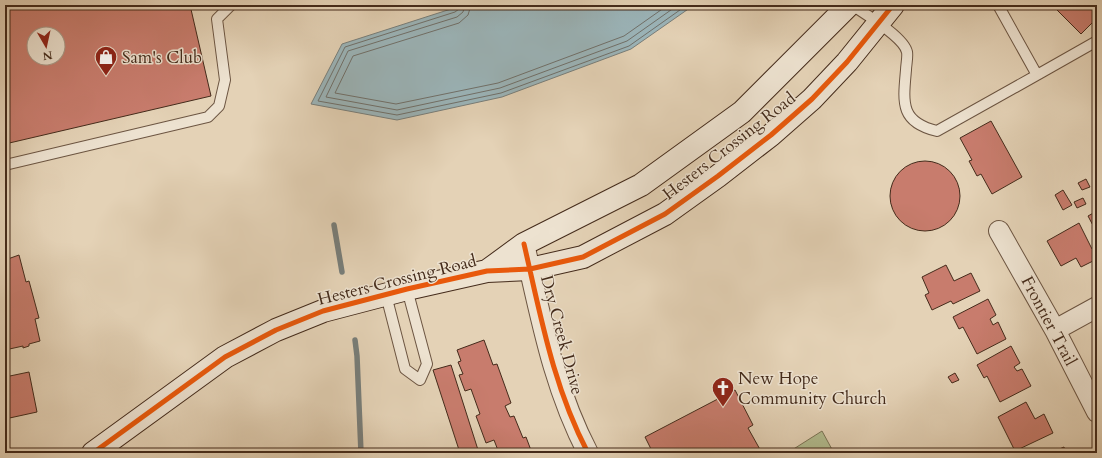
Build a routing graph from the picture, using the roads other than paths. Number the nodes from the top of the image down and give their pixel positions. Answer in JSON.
{"nodes":[{"id":1,"x":231,"y":5,"type":"edge"},
{"id":2,"x":850,"y":5,"type":"edge"},
{"id":3,"x":893,"y":5,"type":"edge"},
{"id":4,"x":998,"y":5,"type":"edge"},
{"id":5,"x":879,"y":24,"type":"junction"},
{"id":6,"x":1097,"y":41,"type":"edge"},
{"id":7,"x":1036,"y":75,"type":"junction"},
{"id":8,"x":5,"y":165,"type":"edge"},
{"id":9,"x":999,"y":231,"type":"dead end"},
{"id":10,"x":524,"y":244,"type":"junction"},
{"id":11,"x":530,"y":269,"type":"junction"},
{"id":12,"x":487,"y":271,"type":"junction"},
{"id":13,"x":407,"y":289,"type":"junction"},
{"id":14,"x":386,"y":295,"type":"junction"},
{"id":15,"x":1097,"y":307,"type":"edge"},
{"id":16,"x":1055,"y":330,"type":"junction"},
{"id":17,"x":1097,"y":412,"type":"edge"},
{"id":18,"x":93,"y":453,"type":"edge"},
{"id":19,"x":588,"y":453,"type":"edge"}],
"edges":[{"from":1,"to":8,"type":"lane"},
{"from":2,"to":5,"type":"lane"},
{"from":2,"to":10,"type":"street","name":"Hesters Crossing Road"},
{"from":3,"to":5,"type":"street","name":"Hesters Crossing Road"},
{"from":4,"to":7,"type":"lane"},
{"from":5,"to":7,"type":"lane"},
{"from":5,"to":11,"type":"street","name":"Hesters Crossing Road"},
{"from":6,"to":7,"type":"lane"},
{"from":9,"to":16,"type":"street","name":"Frontier Trail"},
{"from":10,"to":11,"type":"street","name":"Dry Creek Drive"},
{"from":10,"to":12,"type":"street","name":"Hesters Crossing Road"},
{"from":11,"to":12,"type":"street","name":"Hesters Crossing Road"},
{"from":11,"to":19,"type":"street","name":"Dry Creek Drive"},
{"from":12,"to":13,"type":"street","name":"Hesters Crossing Road"},
{"from":13,"to":14,"type":"street","name":"Hesters Crossing Road"},
{"from":13,"to":14,"type":"lane"},
{"from":14,"to":18,"type":"street","name":"Hesters Crossing Road"},
{"from":15,"to":16,"type":"street"},
{"from":16,"to":17,"type":"street","name":"Frontier Trail"}]}
